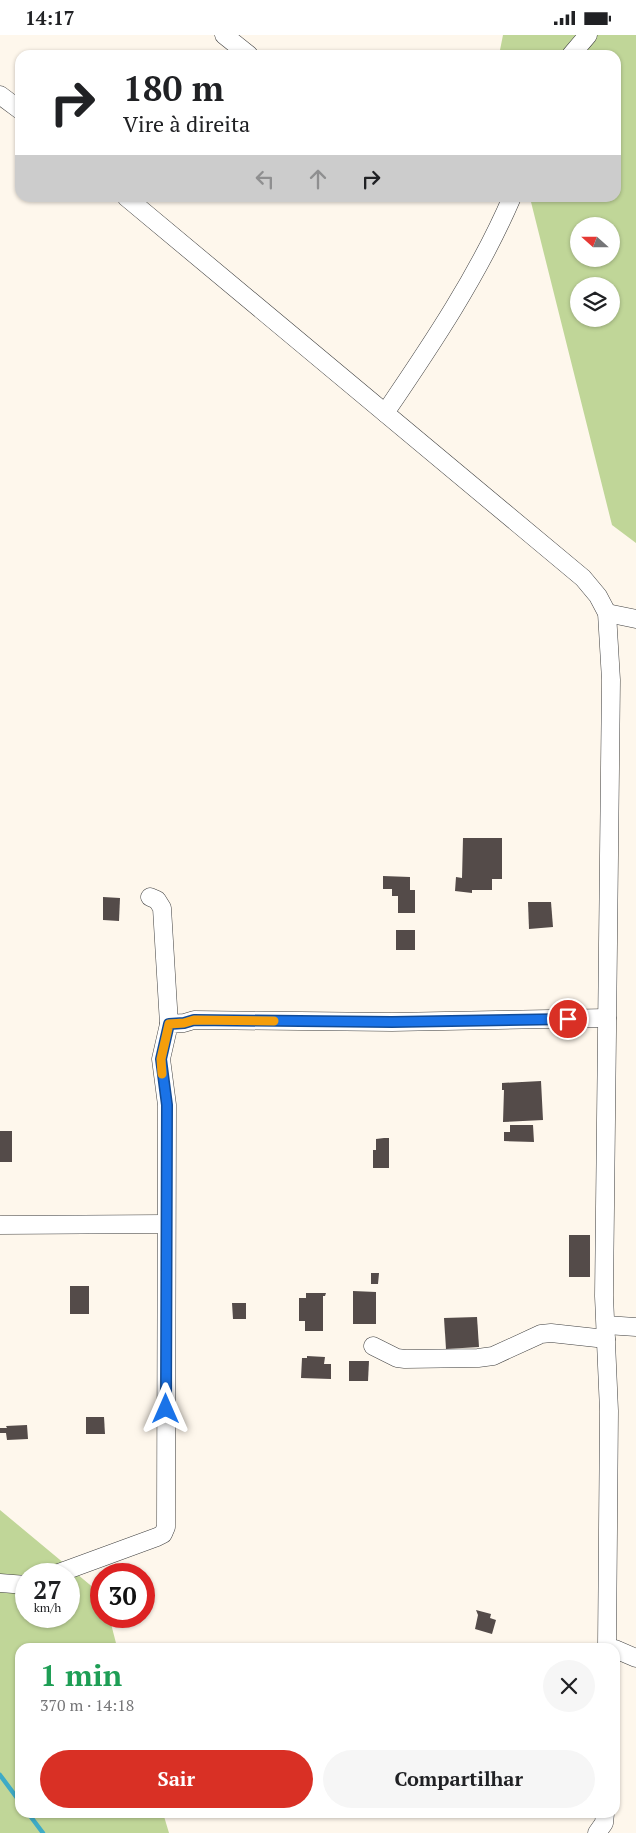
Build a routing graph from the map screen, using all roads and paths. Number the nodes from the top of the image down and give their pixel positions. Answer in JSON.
{"nodes":[{"id":1,"x":224,"y":35,"type":"edge"},
{"id":2,"x":588,"y":35,"type":"edge"},
{"id":3,"x":243,"y":50,"type":"edge"},
{"id":4,"x":575,"y":50,"type":"edge"},
{"id":5,"x":0,"y":95,"type":"edge"},
{"id":6,"x":15,"y":107,"type":"edge"},
{"id":7,"x":132,"y":202,"type":"edge"},
{"id":8,"x":510,"y":202,"type":"edge"},
{"id":9,"x":385,"y":413,"type":"junction"},
{"id":10,"x":606,"y":613,"type":"junction"},
{"id":11,"x":636,"y":619,"type":"edge"},
{"id":12,"x":150,"y":897,"type":"dead end"},
{"id":13,"x":607,"y":1019,"type":"junction"},
{"id":14,"x":169,"y":1024,"type":"junction"},
{"id":15,"x":166,"y":1224,"type":"junction"},
{"id":16,"x":0,"y":1225,"type":"edge"},
{"id":17,"x":636,"y":1327,"type":"edge"},
{"id":18,"x":606,"y":1332,"type":"junction"},
{"id":19,"x":373,"y":1346,"type":"dead end"},
{"id":20,"x":80,"y":1565,"type":"edge"},
{"id":21,"x":0,"y":1583,"type":"edge"},
{"id":22,"x":15,"y":1584,"type":"edge"},
{"id":23,"x":610,"y":1643,"type":"edge"},
{"id":24,"x":620,"y":1651,"type":"edge"},
{"id":25,"x":636,"y":1658,"type":"edge"},
{"id":26,"x":604,"y":1818,"type":"edge"},
{"id":27,"x":597,"y":1833,"type":"edge"}],
"edges":[{"from":1,"to":3,"type":"street"},
{"from":2,"to":4,"type":"street"},
{"from":5,"to":6,"type":"street"},
{"from":7,"to":9,"type":"street"},
{"from":8,"to":9,"type":"street"},
{"from":9,"to":10,"type":"street"},
{"from":10,"to":11,"type":"street"},
{"from":10,"to":13,"type":"street"},
{"from":12,"to":14,"type":"street"},
{"from":13,"to":14,"type":"street"},
{"from":13,"to":18,"type":"street"},
{"from":14,"to":15,"type":"street"},
{"from":15,"to":16,"type":"street"},
{"from":15,"to":20,"type":"street"},
{"from":17,"to":18,"type":"street"},
{"from":18,"to":19,"type":"street"},
{"from":18,"to":23,"type":"street"},
{"from":21,"to":22,"type":"street"},
{"from":24,"to":25,"type":"street"},
{"from":26,"to":27,"type":"street"}]}
